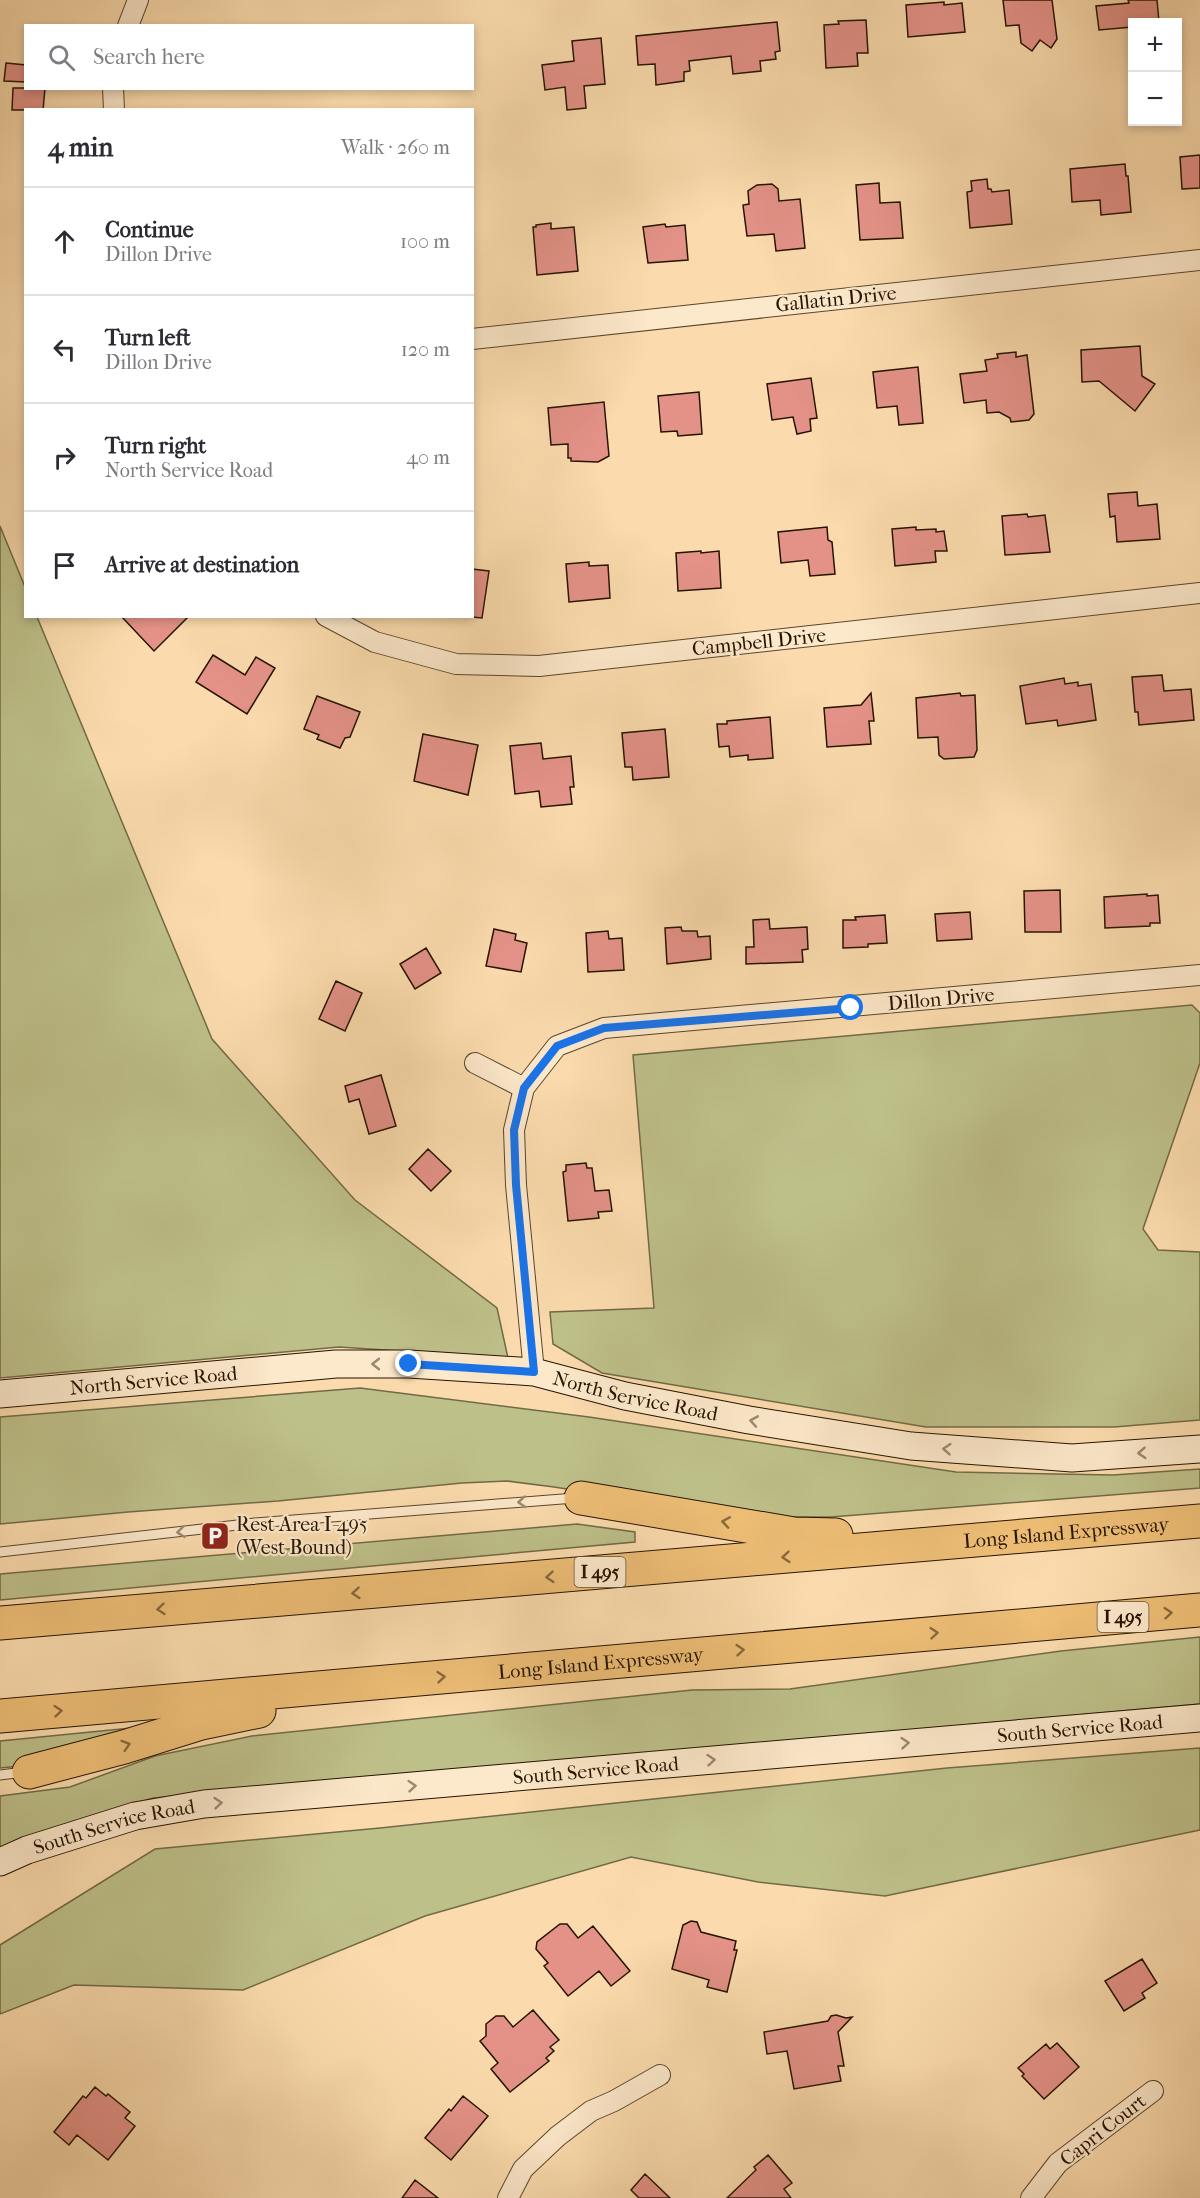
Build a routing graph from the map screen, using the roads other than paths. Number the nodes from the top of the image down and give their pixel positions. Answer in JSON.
{"nodes":[{"id":1,"x":138,"y":0,"type":"edge"},
{"id":2,"x":129,"y":24,"type":"edge"},
{"id":3,"x":113,"y":90,"type":"edge"},
{"id":4,"x":114,"y":108,"type":"edge"},
{"id":5,"x":1200,"y":261,"type":"edge"},
{"id":6,"x":474,"y":339,"type":"edge"},
{"id":7,"x":1200,"y":593,"type":"edge"},
{"id":8,"x":330,"y":618,"type":"edge"},
{"id":9,"x":1200,"y":975,"type":"edge"},
{"id":10,"x":475,"y":1063,"type":"dead end"},
{"id":11,"x":524,"y":1088,"type":"junction"},
{"id":12,"x":534,"y":1372,"type":"junction"},
{"id":13,"x":0,"y":1394,"type":"edge"},
{"id":14,"x":1200,"y":1449,"type":"edge"},
{"id":15,"x":580,"y":1498,"type":"joint"},
{"id":16,"x":1200,"y":1521,"type":"edge"},
{"id":17,"x":994,"y":1539,"type":"junction"},
{"id":18,"x":0,"y":1552,"type":"edge"},
{"id":19,"x":1200,"y":1610,"type":"edge"},
{"id":20,"x":0,"y":1623,"type":"edge"},
{"id":21,"x":404,"y":1680,"type":"junction"},
{"id":22,"x":0,"y":1716,"type":"edge"},
{"id":23,"x":1200,"y":1718,"type":"edge"},
{"id":24,"x":15,"y":1773,"type":"edge"},
{"id":25,"x":0,"y":1862,"type":"edge"},
{"id":26,"x":660,"y":2075,"type":"dead end"},
{"id":27,"x":1153,"y":2091,"type":"dead end"},
{"id":28,"x":508,"y":2198,"type":"edge"},
{"id":29,"x":1031,"y":2198,"type":"edge"}],
"edges":[{"from":1,"to":2,"type":"street"},
{"from":3,"to":4,"type":"street"},
{"from":5,"to":6,"type":"street","name":"Gallatin Drive"},
{"from":7,"to":8,"type":"street","name":"Campbell Drive"},
{"from":9,"to":11,"type":"street","name":"Dillon Drive"},
{"from":10,"to":11,"type":"street"},
{"from":11,"to":12,"type":"street","name":"Dillon Drive"},
{"from":12,"to":13,"type":"main road","name":"North Service Road","one_way":true},
{"from":14,"to":12,"type":"main road","name":"North Service Road","one_way":true},
{"from":17,"to":15,"type":"highway","one_way":true},
{"from":15,"to":18,"type":"lane","one_way":true},
{"from":16,"to":17,"type":"highway","name":"Long Island Expressway","number":"I 495"},
{"from":17,"to":20,"type":"highway","name":"Long Island Expressway","number":"I 495","one_way":true},
{"from":21,"to":19,"type":"highway","name":"Long Island Expressway","number":"I 495","one_way":true},
{"from":22,"to":21,"type":"highway","name":"Long Island Expressway","number":"I 495","one_way":true},
{"from":24,"to":21,"type":"highway","one_way":true},
{"from":25,"to":23,"type":"main road","name":"South Service Road","one_way":true},
{"from":26,"to":28,"type":"street"},
{"from":27,"to":29,"type":"street","name":"Capri Court"}]}
